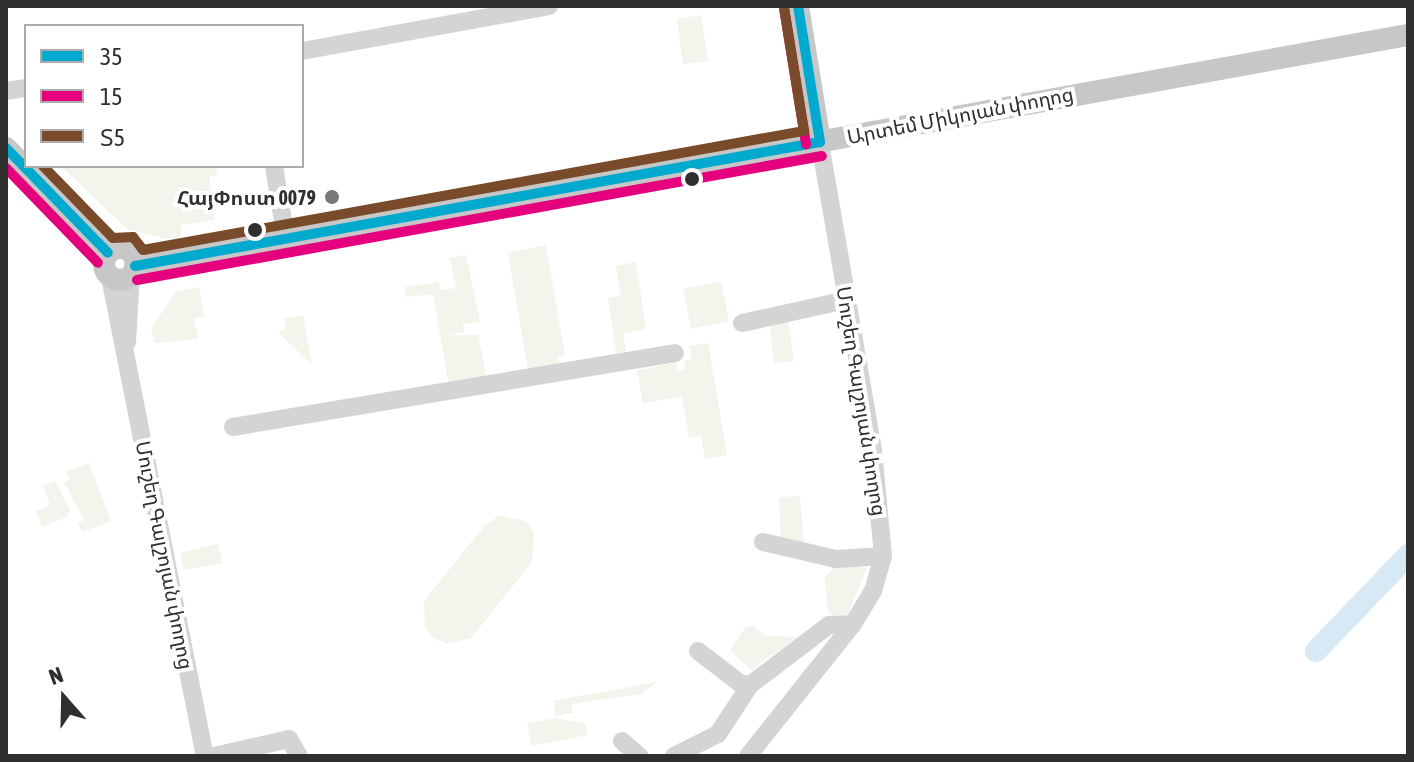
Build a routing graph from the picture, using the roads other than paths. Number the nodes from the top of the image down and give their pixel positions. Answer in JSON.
{"nodes":[{"id":1,"x":549,"y":6,"type":"edge"},
{"id":2,"x":798,"y":6,"type":"edge"},
{"id":3,"x":1408,"y":35,"type":"edge"},
{"id":4,"x":304,"y":51,"type":"edge"},
{"id":5,"x":820,"y":142,"type":"junction"},
{"id":6,"x":6,"y":148,"type":"edge"},
{"id":7,"x":24,"y":167,"type":"edge"},
{"id":8,"x":25,"y":168,"type":"edge"},
{"id":9,"x":274,"y":168,"type":"edge"},
{"id":10,"x":286,"y":239,"type":"junction"},
{"id":11,"x":125,"y":272,"type":"junction"},
{"id":12,"x":847,"y":300,"type":"junction"},
{"id":13,"x":742,"y":323,"type":"dead end"},
{"id":14,"x":675,"y":353,"type":"dead end"},
{"id":15,"x":233,"y":427,"type":"dead end"},
{"id":16,"x":763,"y":542,"type":"dead end"},
{"id":17,"x":883,"y":556,"type":"junction"},
{"id":18,"x":853,"y":624,"type":"junction"},
{"id":19,"x":698,"y":651,"type":"dead end"},
{"id":20,"x":750,"y":685,"type":"junction"},
{"id":21,"x":622,"y":741,"type":"dead end"},
{"id":22,"x":205,"y":756,"type":"edge"},
{"id":23,"x":214,"y":756,"type":"edge"},
{"id":24,"x":299,"y":756,"type":"edge"},
{"id":25,"x":639,"y":756,"type":"edge"},
{"id":26,"x":674,"y":756,"type":"edge"},
{"id":27,"x":748,"y":756,"type":"edge"}],
"edges":[{"from":1,"to":4,"type":"street"},
{"from":2,"to":5,"type":"main road","name":"Մուշեղ Գալշոյան փողոց"},
{"from":3,"to":5,"type":"main road","name":"Արտեմ Միկոյան փողոց"},
{"from":5,"to":10,"type":"main road","name":"Արտեմ Միկոյան փողոց"},
{"from":5,"to":12,"type":"street","name":"Մուշեղ Գալշոյան փողոց"},
{"from":6,"to":7,"type":"main road"},
{"from":8,"to":11,"type":"main road"},
{"from":9,"to":10,"type":"street"},
{"from":10,"to":11,"type":"main road","name":"Արտեմ Միկոյան փողոց"},
{"from":11,"to":22,"type":"street","name":"Մուշեղ Գալշոյան փողոց"},
{"from":12,"to":13,"type":"street"},
{"from":12,"to":17,"type":"street","name":"Մուշեղ Գալշոյան փողոց"},
{"from":14,"to":15,"type":"street"},
{"from":16,"to":17,"type":"street"},
{"from":17,"to":18,"type":"street","name":"Մուշեղ Գալշոյան փողոց"},
{"from":18,"to":20,"type":"street"},
{"from":18,"to":27,"type":"street","name":"Մուշեղ Գալշոյան փողոց"},
{"from":19,"to":20,"type":"street"},
{"from":20,"to":26,"type":"street"},
{"from":21,"to":25,"type":"street"},
{"from":23,"to":24,"type":"street"}]}
